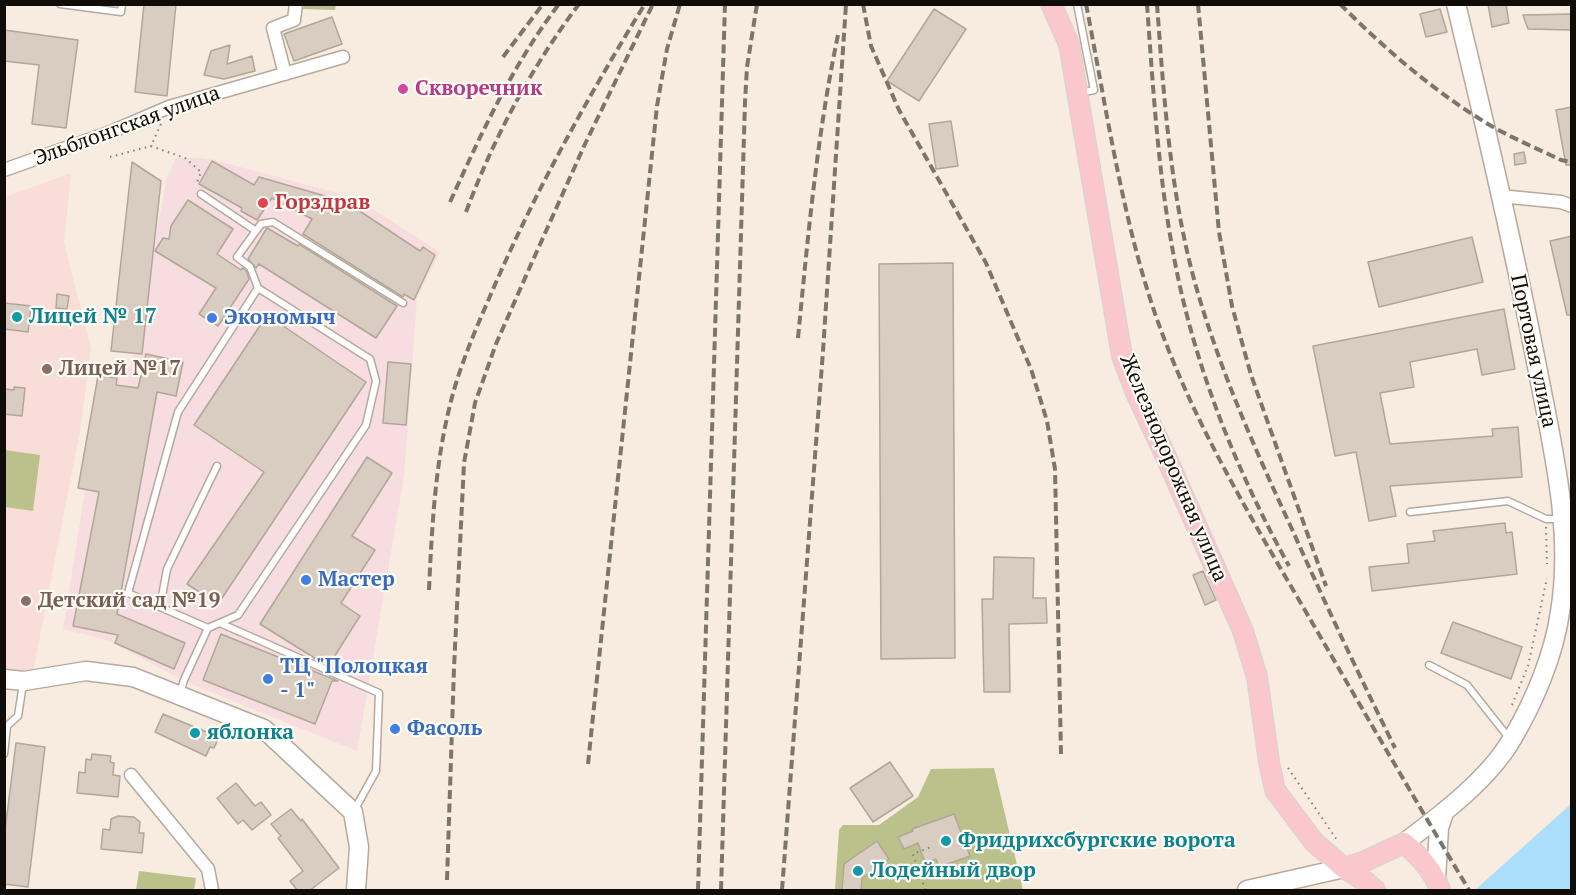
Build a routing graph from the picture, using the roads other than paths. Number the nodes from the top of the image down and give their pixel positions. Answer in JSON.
{"nodes":[{"id":1,"x":60,"y":4,"type":"edge"},
{"id":2,"x":122,"y":4,"type":"edge"},
{"id":3,"x":296,"y":4,"type":"edge"},
{"id":4,"x":1051,"y":4,"type":"edge"},
{"id":5,"x":1077,"y":4,"type":"edge"},
{"id":6,"x":1456,"y":4,"type":"edge"},
{"id":7,"x":342,"y":57,"type":"dead end"},
{"id":8,"x":285,"y":74,"type":"junction"},
{"id":9,"x":1078,"y":93,"type":"junction"},
{"id":10,"x":4,"y":170,"type":"edge"},
{"id":11,"x":201,"y":194,"type":"road end"},
{"id":12,"x":1500,"y":196,"type":"junction"},
{"id":13,"x":1572,"y":206,"type":"edge"},
{"id":14,"x":256,"y":231,"type":"junction"},
{"id":15,"x":258,"y":288,"type":"junction"},
{"id":16,"x":403,"y":303,"type":"dead end"},
{"id":17,"x":218,"y":466,"type":"dead end"},
{"id":18,"x":1410,"y":512,"type":"dead end"},
{"id":19,"x":1554,"y":519,"type":"junction"},
{"id":20,"x":160,"y":607,"type":"junction"},
{"id":21,"x":222,"y":624,"type":"junction"},
{"id":22,"x":208,"y":628,"type":"junction"},
{"id":23,"x":1429,"y":665,"type":"dead end"},
{"id":24,"x":4,"y":678,"type":"edge"},
{"id":25,"x":24,"y":681,"type":"junction"},
{"id":26,"x":179,"y":694,"type":"junction"},
{"id":27,"x":1507,"y":735,"type":"junction"},
{"id":28,"x":4,"y":754,"type":"edge"},
{"id":29,"x":131,"y":775,"type":"dead end"},
{"id":30,"x":353,"y":812,"type":"junction"},
{"id":31,"x":1444,"y":813,"type":"junction"},
{"id":32,"x":1404,"y":843,"type":"junction"},
{"id":33,"x":1344,"y":868,"type":"junction"},
{"id":34,"x":1438,"y":884,"type":"edge"},
{"id":35,"x":212,"y":891,"type":"edge"},
{"id":36,"x":356,"y":891,"type":"edge"},
{"id":37,"x":1248,"y":891,"type":"edge"},
{"id":38,"x":1375,"y":891,"type":"edge"}],
"edges":[{"from":1,"to":2,"type":"lane"},
{"from":3,"to":8,"type":"street"},
{"from":4,"to":9,"type":"main road","name":"Железнодорожная улица"},
{"from":5,"to":9,"type":"lane"},
{"from":6,"to":12,"type":"main road","name":"Портовая улица"},
{"from":7,"to":8,"type":"street","name":"Эльблонгская улица"},
{"from":8,"to":10,"type":"street","name":"Эльблонгская улица"},
{"from":9,"to":33,"type":"main road","name":"Железнодорожная улица"},
{"from":11,"to":14,"type":"lane"},
{"from":12,"to":13,"type":"street"},
{"from":12,"to":19,"type":"main road","name":"Портовая улица"},
{"from":14,"to":15,"type":"lane"},
{"from":14,"to":16,"type":"lane"},
{"from":15,"to":20,"type":"lane"},
{"from":15,"to":21,"type":"lane"},
{"from":17,"to":20,"type":"lane"},
{"from":18,"to":19,"type":"lane"},
{"from":19,"to":27,"type":"main road","name":"Портовая улица"},
{"from":20,"to":22,"type":"lane"},
{"from":21,"to":22,"type":"lane"},
{"from":21,"to":30,"type":"lane"},
{"from":22,"to":26,"type":"lane"},
{"from":23,"to":27,"type":"lane"},
{"from":24,"to":25,"type":"main road"},
{"from":25,"to":26,"type":"main road"},
{"from":25,"to":28,"type":"lane"},
{"from":26,"to":30,"type":"main road"},
{"from":27,"to":31,"type":"main road","name":"Портовая улица"},
{"from":29,"to":35,"type":"street"},
{"from":30,"to":36,"type":"main road"},
{"from":31,"to":32,"type":"main road","name":"Портовая улица"},
{"from":31,"to":34,"type":"main road"},
{"from":32,"to":33,"type":"main road","name":"Портовая улица"},
{"from":32,"to":34,"type":"main road"},
{"from":33,"to":37,"type":"main road","name":"Портовая улица"},
{"from":33,"to":38,"type":"main road","name":"Железнодорожная улица"}]}
